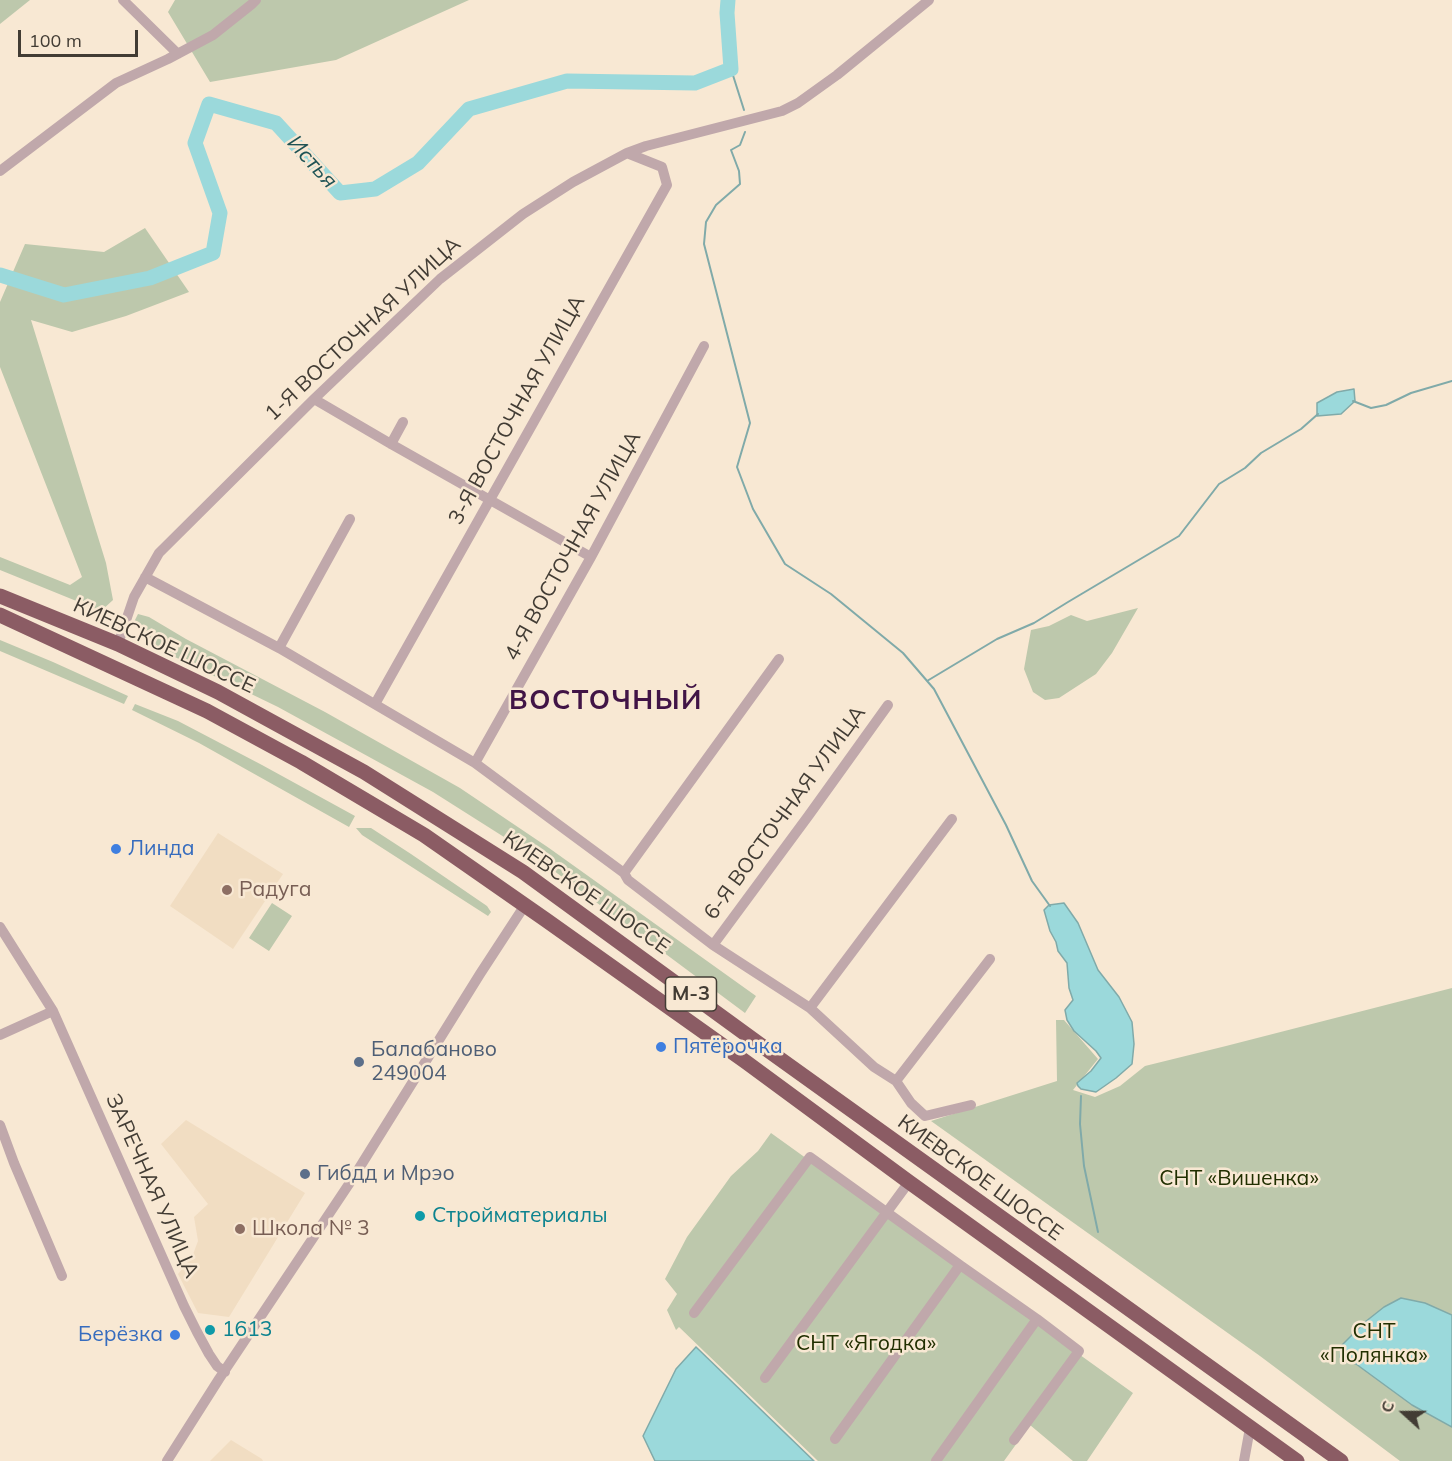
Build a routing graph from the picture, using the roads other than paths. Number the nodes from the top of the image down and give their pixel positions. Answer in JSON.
{"nodes":[{"id":1,"x":123,"y":0,"type":"edge"},
{"id":2,"x":254,"y":2,"type":"edge"},
{"id":3,"x":926,"y":3,"type":"edge"},
{"id":4,"x":178,"y":54,"type":"junction"},
{"id":5,"x":627,"y":153,"type":"junction"},
{"id":6,"x":0,"y":171,"type":"edge"},
{"id":7,"x":704,"y":346,"type":"dead end"},
{"id":8,"x":314,"y":399,"type":"junction"},
{"id":9,"x":403,"y":422,"type":"dead end"},
{"id":10,"x":391,"y":444,"type":"junction"},
{"id":11,"x":489,"y":499,"type":"junction"},
{"id":12,"x":350,"y":519,"type":"dead end"},
{"id":13,"x":591,"y":557,"type":"junction"},
{"id":14,"x":145,"y":577,"type":"junction"},
{"id":15,"x":0,"y":596,"type":"edge"},
{"id":16,"x":0,"y":615,"type":"edge"},
{"id":17,"x":118,"y":644,"type":"junction"},
{"id":18,"x":279,"y":648,"type":"junction"},
{"id":19,"x":779,"y":659,"type":"dead end"},
{"id":20,"x":375,"y":704,"type":"junction"},
{"id":21,"x":888,"y":705,"type":"dead end"},
{"id":22,"x":475,"y":764,"type":"junction"},
{"id":23,"x":380,"y":781,"type":"junction"},
{"id":24,"x":370,"y":802,"type":"junction"},
{"id":25,"x":952,"y":819,"type":"dead end"},
{"id":26,"x":624,"y":873,"type":"junction"},
{"id":27,"x":525,"y":905,"type":"junction"},
{"id":28,"x":0,"y":927,"type":"edge"},
{"id":29,"x":713,"y":945,"type":"junction"},
{"id":30,"x":990,"y":959,"type":"dead end"},
{"id":31,"x":810,"y":1008,"type":"junction"},
{"id":32,"x":52,"y":1011,"type":"junction"},
{"id":33,"x":0,"y":1035,"type":"edge"},
{"id":34,"x":896,"y":1081,"type":"junction"},
{"id":35,"x":971,"y":1105,"type":"dead end"},
{"id":36,"x":0,"y":1125,"type":"edge"},
{"id":37,"x":909,"y":1182,"type":"junction"},
{"id":38,"x":887,"y":1212,"type":"junction"},
{"id":39,"x":960,"y":1265,"type":"junction"},
{"id":40,"x":62,"y":1276,"type":"dead end"},
{"id":41,"x":694,"y":1313,"type":"dead end"},
{"id":42,"x":1037,"y":1319,"type":"junction"},
{"id":43,"x":225,"y":1372,"type":"junction"},
{"id":44,"x":765,"y":1378,"type":"dead end"},
{"id":45,"x":1250,"y":1428,"type":"junction"},
{"id":46,"x":835,"y":1439,"type":"dead end"},
{"id":47,"x":1014,"y":1440,"type":"dead end"},
{"id":48,"x":167,"y":1461,"type":"edge"},
{"id":49,"x":936,"y":1461,"type":"edge"},
{"id":50,"x":1244,"y":1461,"type":"edge"},
{"id":51,"x":1297,"y":1461,"type":"edge"},
{"id":52,"x":1341,"y":1461,"type":"edge"}],
"edges":[{"from":1,"to":4,"type":"street"},
{"from":2,"to":4,"type":"street"},
{"from":3,"to":5,"type":"street","name":"1-Я ВОСТОЧНАЯ УЛИЦА"},
{"from":4,"to":6,"type":"street"},
{"from":5,"to":8,"type":"street","name":"1-Я ВОСТОЧНАЯ УЛИЦА"},
{"from":5,"to":11,"type":"street","name":"3-Я ВОСТОЧНАЯ УЛИЦА"},
{"from":7,"to":13,"type":"street","name":"4-Я ВОСТОЧНАЯ УЛИЦА"},
{"from":8,"to":10,"type":"street"},
{"from":8,"to":14,"type":"street","name":"1-Я ВОСТОЧНАЯ УЛИЦА"},
{"from":9,"to":10,"type":"street"},
{"from":10,"to":11,"type":"street"},
{"from":11,"to":13,"type":"street"},
{"from":11,"to":20,"type":"street","name":"3-Я ВОСТОЧНАЯ УЛИЦА"},
{"from":12,"to":18,"type":"street"},
{"from":13,"to":22,"type":"street","name":"4-Я ВОСТОЧНАЯ УЛИЦА"},
{"from":14,"to":17,"type":"street","name":"1-Я ВОСТОЧНАЯ УЛИЦА"},
{"from":14,"to":18,"type":"street"},
{"from":15,"to":17,"type":"highway","name":"КИЕВСКОЕ ШОССЕ","number":"М-3"},
{"from":16,"to":24,"type":"highway","name":"КИЕВСКОЕ ШОССЕ","number":"М-3"},
{"from":17,"to":23,"type":"highway","name":"КИЕВСКОЕ ШОССЕ","number":"М-3"},
{"from":18,"to":20,"type":"street"},
{"from":19,"to":26,"type":"street"},
{"from":20,"to":22,"type":"street"},
{"from":21,"to":29,"type":"street","name":"6-Я ВОСТОЧНАЯ УЛИЦА"},
{"from":22,"to":26,"type":"street"},
{"from":23,"to":24,"type":"highway"},
{"from":23,"to":52,"type":"highway","name":"КИЕВСКОЕ ШОССЕ","number":"М-3"},
{"from":24,"to":27,"type":"highway","name":"КИЕВСКОЕ ШОССЕ","number":"М-3"},
{"from":25,"to":31,"type":"street"},
{"from":26,"to":29,"type":"street"},
{"from":27,"to":37,"type":"highway","name":"КИЕВСКОЕ ШОССЕ","number":"М-3"},
{"from":27,"to":43,"type":"street"},
{"from":28,"to":32,"type":"street","name":"ЗАРЕЧНАЯ УЛИЦА"},
{"from":29,"to":31,"type":"street"},
{"from":30,"to":34,"type":"street"},
{"from":31,"to":34,"type":"street"},
{"from":32,"to":33,"type":"street"},
{"from":32,"to":43,"type":"street","name":"ЗАРЕЧНАЯ УЛИЦА"},
{"from":34,"to":35,"type":"street"},
{"from":36,"to":40,"type":"street"},
{"from":37,"to":38,"type":"street"},
{"from":37,"to":45,"type":"highway","name":"КИЕВСКОЕ ШОССЕ","number":"М-3"},
{"from":38,"to":39,"type":"street"},
{"from":38,"to":41,"type":"street"},
{"from":38,"to":44,"type":"street"},
{"from":39,"to":42,"type":"street"},
{"from":39,"to":46,"type":"street"},
{"from":42,"to":47,"type":"street"},
{"from":42,"to":49,"type":"street"},
{"from":43,"to":48,"type":"street"},
{"from":45,"to":50,"type":"street"},
{"from":45,"to":51,"type":"highway","name":"КИЕВСКОЕ ШОССЕ","number":"М-3"}]}
